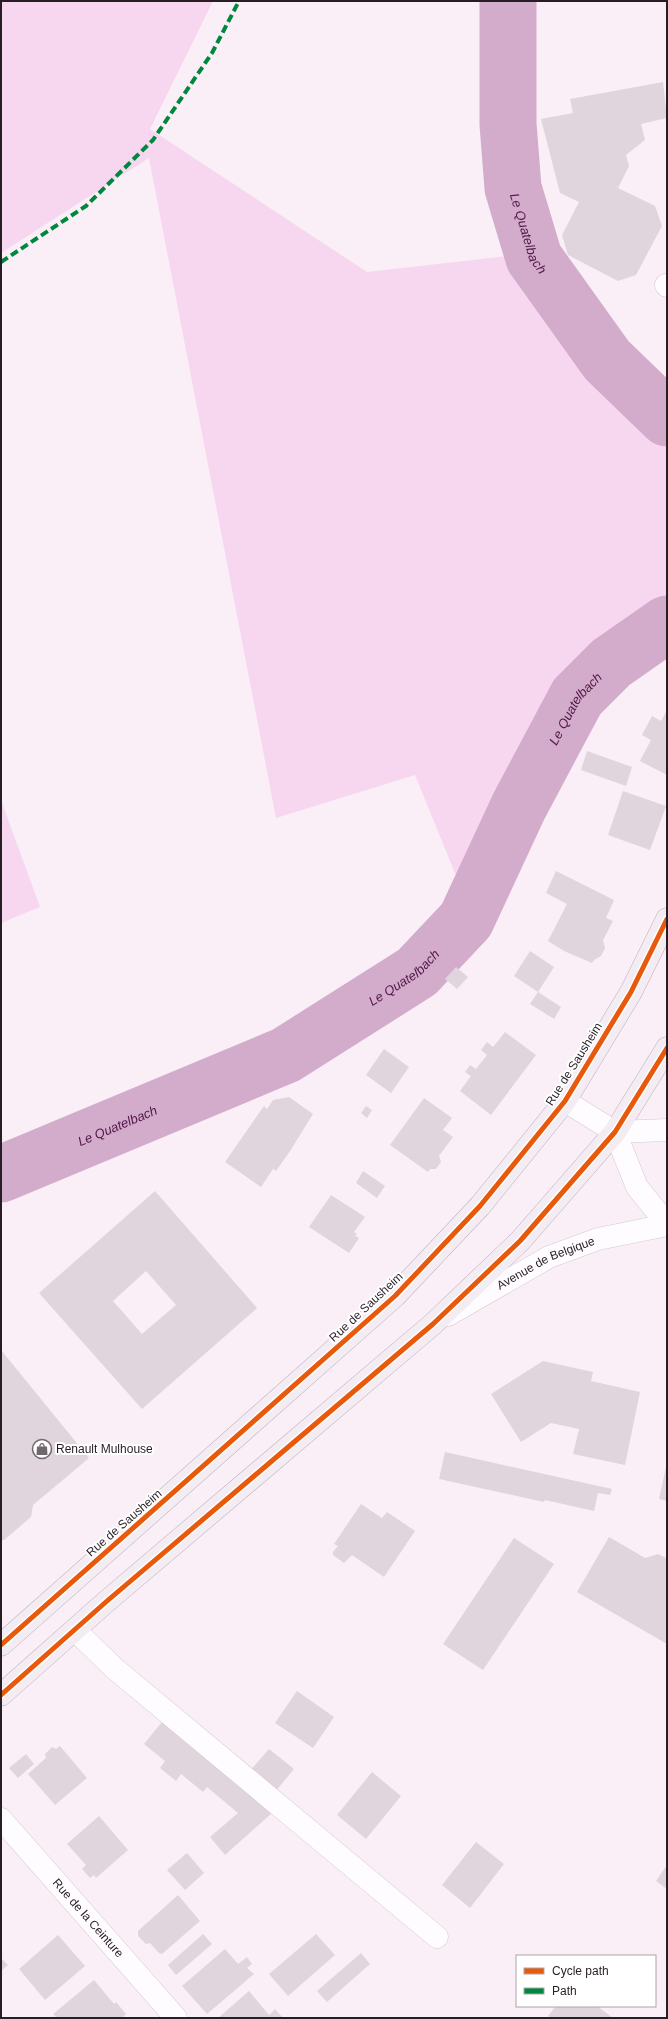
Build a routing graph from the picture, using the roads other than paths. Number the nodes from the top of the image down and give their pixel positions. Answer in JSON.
{"nodes":[{"id":1,"x":667,"y":919,"type":"edge"},
{"id":2,"x":667,"y":1048,"type":"edge"},
{"id":3,"x":565,"y":1101,"type":"junction"},
{"id":4,"x":667,"y":1130,"type":"edge"},
{"id":5,"x":614,"y":1132,"type":"junction"},
{"id":6,"x":667,"y":1224,"type":"edge"},
{"id":7,"x":433,"y":1324,"type":"junction"},
{"id":8,"x":75,"y":1630,"type":"junction"},
{"id":9,"x":1,"y":1645,"type":"edge"},
{"id":10,"x":1,"y":1695,"type":"edge"},
{"id":11,"x":1,"y":1819,"type":"edge"},
{"id":12,"x":437,"y":1937,"type":"dead end"},
{"id":13,"x":176,"y":2018,"type":"edge"}],
"edges":[{"from":1,"to":3,"type":"main road","name":"Rue de Sausheim"},
{"from":2,"to":5,"type":"main road"},
{"from":3,"to":5,"type":"street","name":"Rue de Sausheim"},
{"from":3,"to":9,"type":"main road","name":"Rue de Sausheim"},
{"from":4,"to":5,"type":"street"},
{"from":5,"to":6,"type":"street","name":"Avenue de Belgique"},
{"from":5,"to":7,"type":"main road"},
{"from":6,"to":7,"type":"street","name":"Avenue de Belgique"},
{"from":7,"to":8,"type":"main road"},
{"from":8,"to":10,"type":"main road"},
{"from":8,"to":12,"type":"street"},
{"from":11,"to":13,"type":"street","name":"Rue de la Ceinture"}]}
